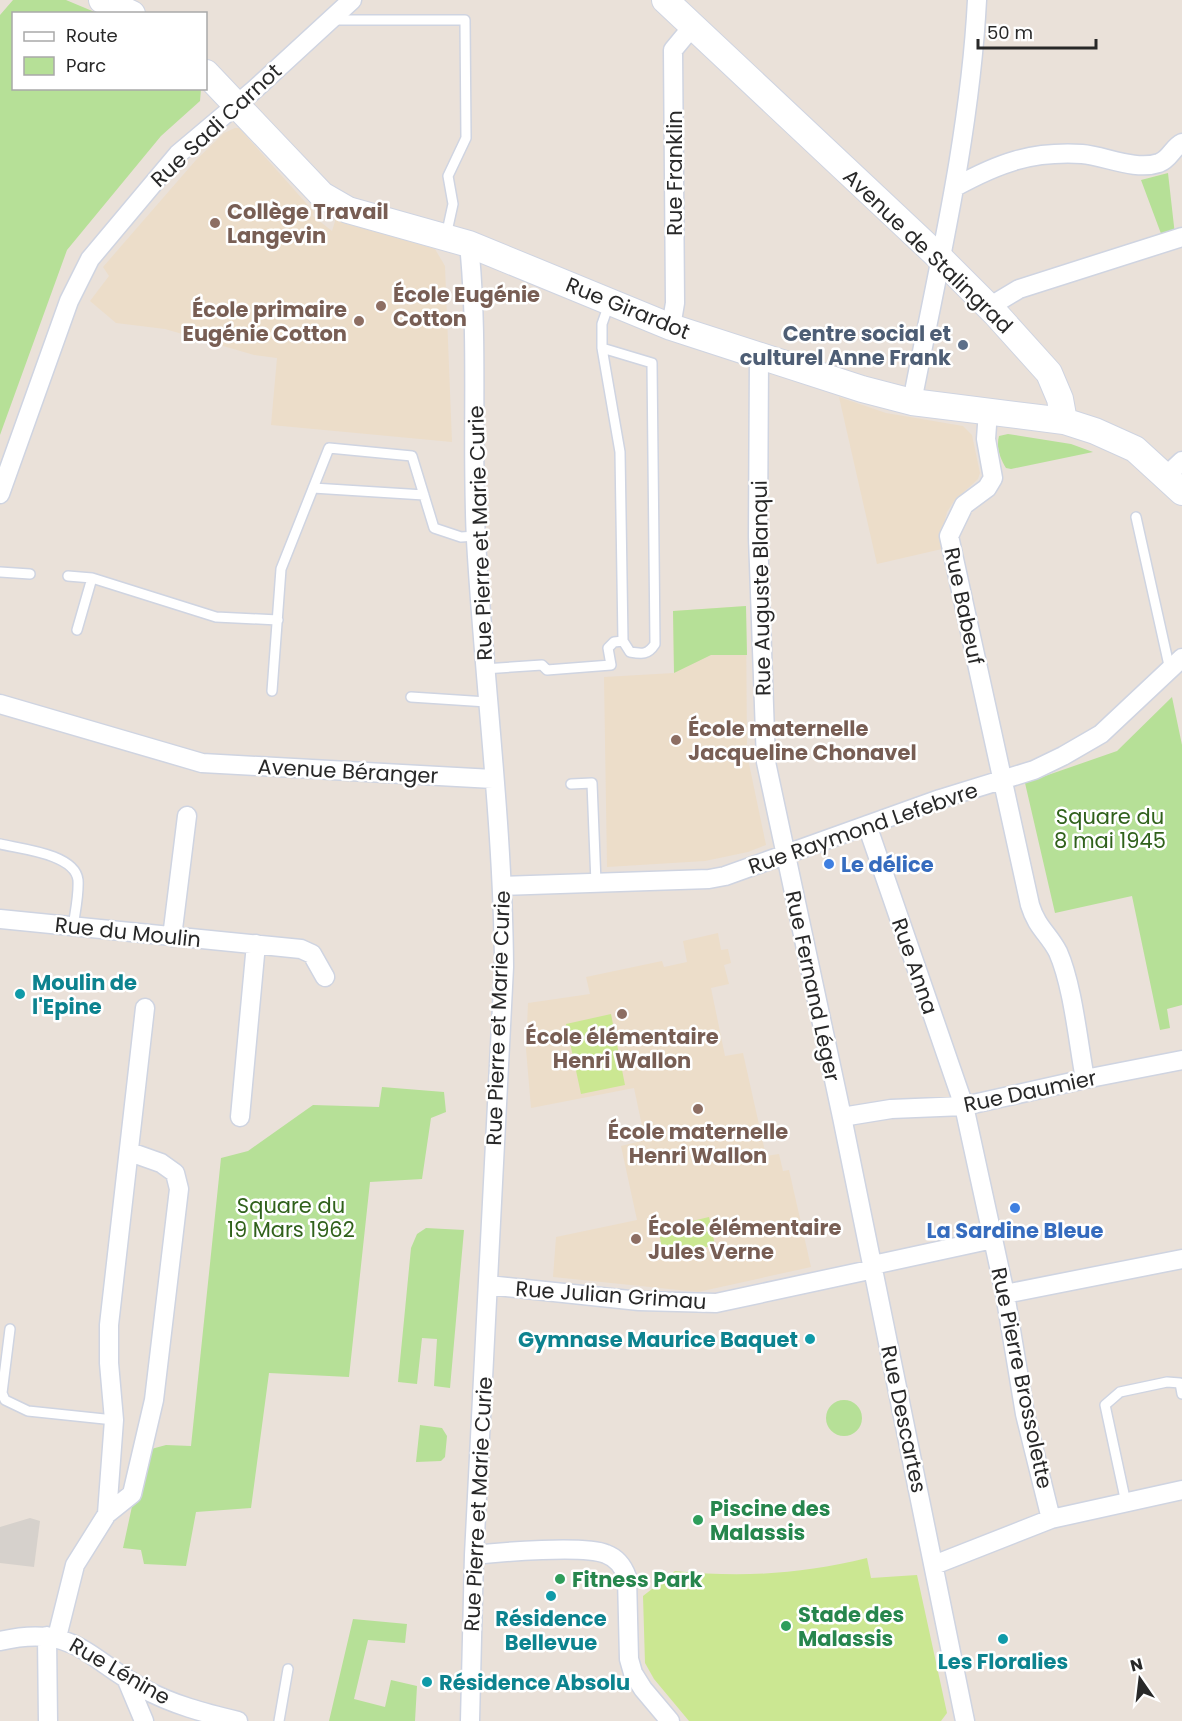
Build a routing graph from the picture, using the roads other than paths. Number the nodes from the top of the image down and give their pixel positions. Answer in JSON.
{"nodes":[{"id":1,"x":102,"y":0,"type":"edge"},
{"id":2,"x":352,"y":0,"type":"edge"},
{"id":3,"x":665,"y":0,"type":"edge"},
{"id":4,"x":977,"y":0,"type":"edge"},
{"id":5,"x":128,"y":12,"type":"edge"},
{"id":6,"x":329,"y":20,"type":"junction"},
{"id":7,"x":692,"y":27,"type":"junction"},
{"id":8,"x":207,"y":74,"type":"edge"},
{"id":9,"x":237,"y":103,"type":"junction"},
{"id":10,"x":1182,"y":143,"type":"edge"},
{"id":11,"x":955,"y":187,"type":"junction"},
{"id":12,"x":1182,"y":237,"type":"edge"},
{"id":13,"x":457,"y":241,"type":"junction"},
{"id":14,"x":942,"y":260,"type":"junction"},
{"id":15,"x":610,"y":300,"type":"junction"},
{"id":16,"x":989,"y":307,"type":"junction"},
{"id":17,"x":671,"y":327,"type":"junction"},
{"id":18,"x":602,"y":348,"type":"junction"},
{"id":19,"x":759,"y":356,"type":"junction"},
{"id":20,"x":912,"y":402,"type":"junction"},
{"id":21,"x":988,"y":411,"type":"junction"},
{"id":22,"x":1064,"y":421,"type":"junction"},
{"id":23,"x":1176,"y":476,"type":"edge"},
{"id":24,"x":313,"y":488,"type":"junction"},
{"id":25,"x":0,"y":494,"type":"edge"},
{"id":26,"x":424,"y":495,"type":"junction"},
{"id":27,"x":1136,"y":517,"type":"dead end"},
{"id":28,"x":476,"y":536,"type":"junction"},
{"id":29,"x":0,"y":572,"type":"edge"},
{"id":30,"x":30,"y":574,"type":"dead end"},
{"id":31,"x":68,"y":576,"type":"dead end"},
{"id":32,"x":92,"y":578,"type":"junction"},
{"id":33,"x":278,"y":620,"type":"junction"},
{"id":34,"x":76,"y":630,"type":"dead end"},
{"id":35,"x":623,"y":640,"type":"junction"},
{"id":36,"x":1176,"y":664,"type":"edge"},
{"id":37,"x":484,"y":669,"type":"junction"},
{"id":38,"x":272,"y":691,"type":"dead end"},
{"id":39,"x":411,"y":697,"type":"dead end"},
{"id":40,"x":487,"y":702,"type":"junction"},
{"id":41,"x":0,"y":704,"type":"edge"},
{"id":42,"x":493,"y":779,"type":"junction"},
{"id":43,"x":1002,"y":781,"type":"junction"},
{"id":44,"x":572,"y":784,"type":"dead end"},
{"id":45,"x":187,"y":816,"type":"dead end"},
{"id":46,"x":867,"y":825,"type":"junction"},
{"id":47,"x":0,"y":844,"type":"edge"},
{"id":48,"x":785,"y":855,"type":"junction"},
{"id":49,"x":596,"y":883,"type":"junction"},
{"id":50,"x":503,"y":886,"type":"junction"},
{"id":51,"x":0,"y":919,"type":"edge"},
{"id":52,"x":73,"y":927,"type":"junction"},
{"id":53,"x":172,"y":937,"type":"junction"},
{"id":54,"x":256,"y":944,"type":"junction"},
{"id":55,"x":325,"y":977,"type":"dead end"},
{"id":56,"x":145,"y":1008,"type":"dead end"},
{"id":57,"x":1182,"y":1060,"type":"edge"},
{"id":58,"x":1085,"y":1079,"type":"junction"},
{"id":59,"x":964,"y":1107,"type":"junction"},
{"id":60,"x":240,"y":1117,"type":"dead end"},
{"id":61,"x":842,"y":1117,"type":"junction"},
{"id":62,"x":129,"y":1152,"type":"junction"},
{"id":63,"x":993,"y":1239,"type":"junction"},
{"id":64,"x":1182,"y":1259,"type":"edge"},
{"id":65,"x":873,"y":1267,"type":"junction"},
{"id":66,"x":488,"y":1286,"type":"junction"},
{"id":67,"x":1005,"y":1294,"type":"junction"},
{"id":68,"x":10,"y":1329,"type":"dead end"},
{"id":69,"x":1182,"y":1394,"type":"edge"},
{"id":70,"x":114,"y":1420,"type":"junction"},
{"id":71,"x":1182,"y":1490,"type":"edge"},
{"id":72,"x":1126,"y":1503,"type":"junction"},
{"id":73,"x":106,"y":1514,"type":"junction"},
{"id":74,"x":1052,"y":1519,"type":"junction"},
{"id":75,"x":474,"y":1555,"type":"junction"},
{"id":76,"x":934,"y":1564,"type":"junction"},
{"id":77,"x":52,"y":1636,"type":"junction"},
{"id":78,"x":0,"y":1641,"type":"edge"},
{"id":79,"x":288,"y":1669,"type":"dead end"},
{"id":80,"x":126,"y":1677,"type":"junction"},
{"id":81,"x":48,"y":1721,"type":"edge"},
{"id":82,"x":144,"y":1721,"type":"edge"},
{"id":83,"x":238,"y":1721,"type":"edge"},
{"id":84,"x":279,"y":1721,"type":"edge"},
{"id":85,"x":470,"y":1721,"type":"edge"},
{"id":86,"x":670,"y":1721,"type":"edge"},
{"id":87,"x":965,"y":1721,"type":"edge"}],
"edges":[{"from":1,"to":5,"type":"street"},
{"from":2,"to":6,"type":"street","name":"Rue Sadi Carnot"},
{"from":3,"to":7,"type":"street","name":"Avenue de Stalingrad"},
{"from":4,"to":11,"type":"street"},
{"from":6,"to":9,"type":"street","name":"Rue Sadi Carnot"},
{"from":6,"to":13,"type":"lane"},
{"from":7,"to":14,"type":"street","name":"Avenue de Stalingrad"},
{"from":7,"to":17,"type":"street","name":"Rue Franklin"},
{"from":8,"to":9,"type":"street","name":"Rue Girardot"},
{"from":9,"to":13,"type":"street","name":"Rue Girardot"},
{"from":9,"to":25,"type":"street","name":"Rue Sadi Carnot"},
{"from":10,"to":11,"type":"street"},
{"from":11,"to":14,"type":"street"},
{"from":12,"to":16,"type":"street"},
{"from":13,"to":15,"type":"street","name":"Rue Girardot"},
{"from":13,"to":28,"type":"street","name":"Rue Pierre et Marie Curie"},
{"from":14,"to":16,"type":"street","name":"Avenue de Stalingrad"},
{"from":14,"to":20,"type":"street"},
{"from":15,"to":17,"type":"street","name":"Rue Girardot"},
{"from":15,"to":18,"type":"lane"},
{"from":16,"to":22,"type":"street","name":"Avenue de Stalingrad"},
{"from":17,"to":19,"type":"street","name":"Rue Girardot"},
{"from":18,"to":35,"type":"lane"},
{"from":18,"to":35,"type":"lane"},
{"from":19,"to":20,"type":"street","name":"Rue Girardot"},
{"from":19,"to":48,"type":"street","name":"Rue Auguste Blanqui"},
{"from":20,"to":21,"type":"street","name":"Rue Girardot"},
{"from":21,"to":22,"type":"street","name":"Rue Girardot"},
{"from":21,"to":43,"type":"street","name":"Rue Babeuf"},
{"from":22,"to":23,"type":"street"},
{"from":24,"to":26,"type":"lane"},
{"from":24,"to":26,"type":"lane"},
{"from":24,"to":33,"type":"lane"},
{"from":26,"to":28,"type":"lane"},
{"from":27,"to":36,"type":"lane"},
{"from":28,"to":37,"type":"street","name":"Rue Pierre et Marie Curie"},
{"from":29,"to":30,"type":"lane"},
{"from":31,"to":32,"type":"lane"},
{"from":32,"to":33,"type":"lane"},
{"from":32,"to":34,"type":"lane"},
{"from":33,"to":38,"type":"lane"},
{"from":35,"to":37,"type":"lane"},
{"from":36,"to":43,"type":"street","name":"Rue Raymond Lefebvre"},
{"from":37,"to":40,"type":"street","name":"Rue Pierre et Marie Curie"},
{"from":39,"to":40,"type":"lane"},
{"from":40,"to":42,"type":"street","name":"Rue Pierre et Marie Curie"},
{"from":41,"to":42,"type":"street","name":"Avenue Béranger"},
{"from":42,"to":50,"type":"street","name":"Rue Pierre et Marie Curie"},
{"from":43,"to":46,"type":"street","name":"Rue Raymond Lefebvre"},
{"from":43,"to":58,"type":"street"},
{"from":44,"to":49,"type":"lane"},
{"from":45,"to":53,"type":"street"},
{"from":46,"to":48,"type":"street","name":"Rue Raymond Lefebvre"},
{"from":46,"to":59,"type":"street","name":"Rue Anna"},
{"from":47,"to":52,"type":"lane"},
{"from":48,"to":49,"type":"street","name":"Rue Raymond Lefebvre"},
{"from":48,"to":61,"type":"street","name":"Rue Fernand Léger"},
{"from":49,"to":50,"type":"street","name":"Rue Raymond Lefebvre"},
{"from":50,"to":66,"type":"street","name":"Rue Pierre et Marie Curie"},
{"from":51,"to":52,"type":"street","name":"Rue du Moulin"},
{"from":52,"to":53,"type":"street","name":"Rue du Moulin"},
{"from":53,"to":54,"type":"street","name":"Rue du Moulin"},
{"from":54,"to":55,"type":"street","name":"Rue du Moulin"},
{"from":54,"to":60,"type":"street"},
{"from":56,"to":62,"type":"street"},
{"from":57,"to":58,"type":"street","name":"Rue Daumier"},
{"from":58,"to":59,"type":"street","name":"Rue Daumier"},
{"from":59,"to":61,"type":"street","name":"Rue Daumier"},
{"from":59,"to":63,"type":"street","name":"Rue Pierre Brossolette"},
{"from":61,"to":65,"type":"street","name":"Rue Descartes"},
{"from":62,"to":70,"type":"street"},
{"from":62,"to":73,"type":"street"},
{"from":63,"to":65,"type":"street","name":"Rue Julian Grimau"},
{"from":63,"to":67,"type":"street","name":"Rue Pierre Brossolette"},
{"from":64,"to":67,"type":"street"},
{"from":65,"to":66,"type":"street","name":"Rue Julian Grimau"},
{"from":65,"to":76,"type":"street","name":"Rue Descartes"},
{"from":66,"to":75,"type":"street","name":"Rue Pierre et Marie Curie"},
{"from":67,"to":74,"type":"street","name":"Rue Pierre Brossolette"},
{"from":68,"to":70,"type":"lane"},
{"from":69,"to":72,"type":"lane"},
{"from":70,"to":73,"type":"street"},
{"from":71,"to":72,"type":"street"},
{"from":72,"to":74,"type":"street"},
{"from":73,"to":77,"type":"street"},
{"from":74,"to":76,"type":"street"},
{"from":75,"to":85,"type":"street","name":"Rue Pierre et Marie Curie"},
{"from":75,"to":86,"type":"street"},
{"from":76,"to":87,"type":"street","name":"Rue Descartes"},
{"from":77,"to":78,"type":"street","name":"Rue Lénine"},
{"from":77,"to":80,"type":"street","name":"Rue Lénine"},
{"from":77,"to":81,"type":"street"},
{"from":79,"to":84,"type":"lane"},
{"from":80,"to":82,"type":"street"},
{"from":80,"to":83,"type":"street","name":"Rue Lénine"}]}
